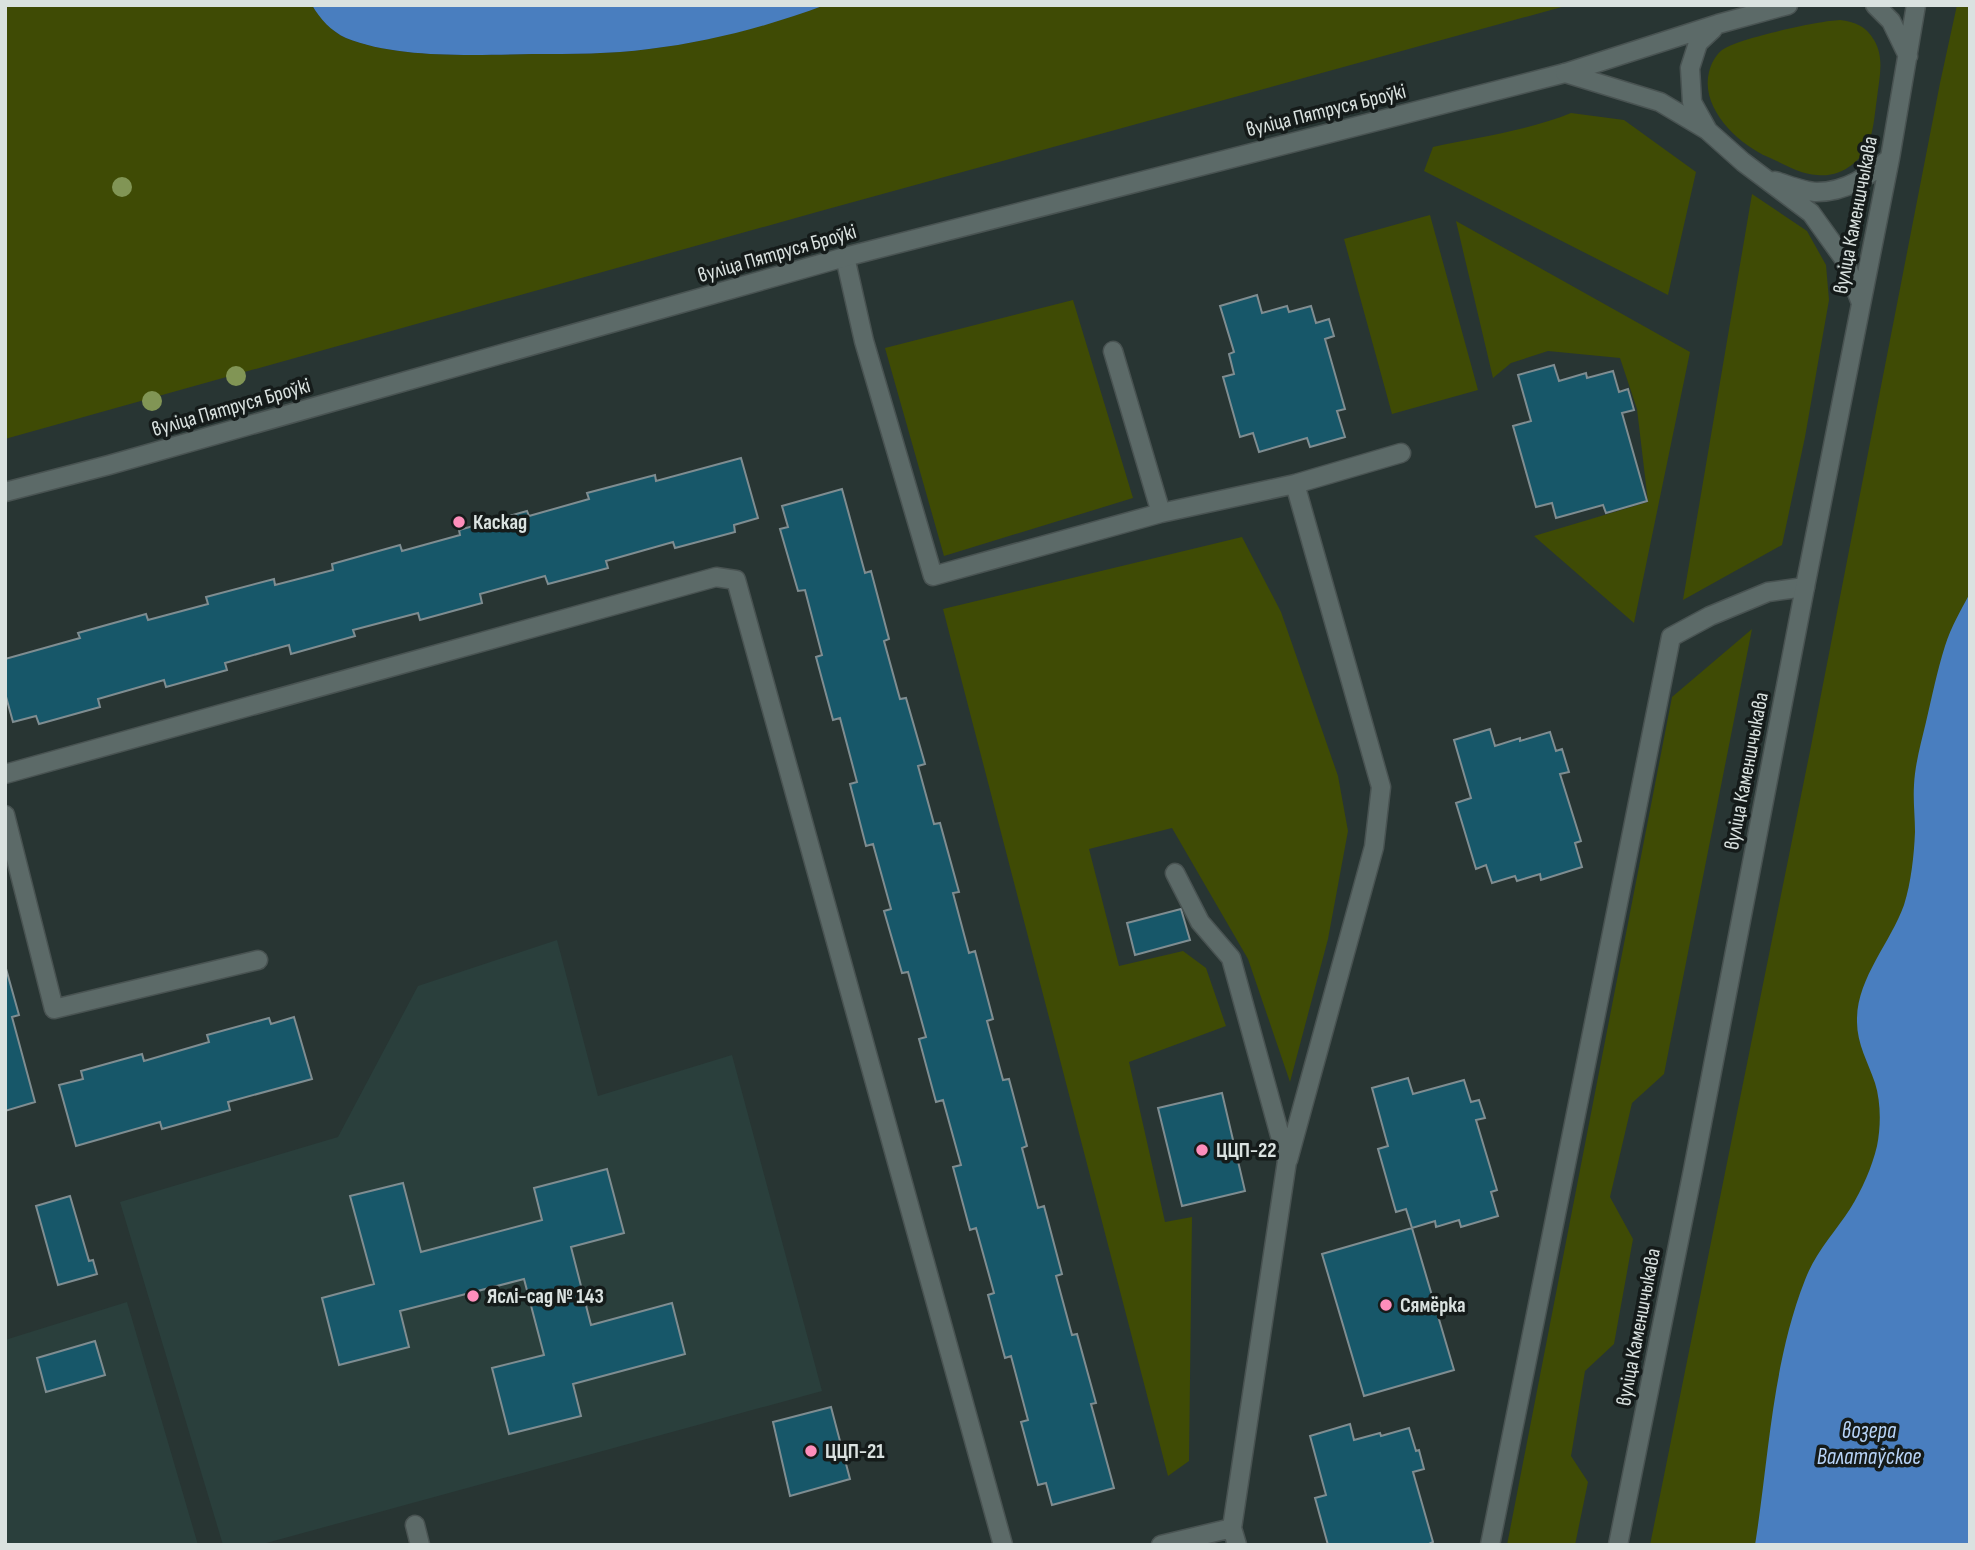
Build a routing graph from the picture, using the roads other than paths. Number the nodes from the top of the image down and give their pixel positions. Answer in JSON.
{"nodes":[{"id":1,"x":1788,"y":5,"type":"edge"},
{"id":2,"x":1875,"y":5,"type":"edge"},
{"id":3,"x":1916,"y":5,"type":"edge"},
{"id":4,"x":1718,"y":24,"type":"junction"},
{"id":5,"x":1908,"y":56,"type":"junction"},
{"id":6,"x":1565,"y":73,"type":"junction"},
{"id":7,"x":1707,"y":130,"type":"junction"},
{"id":8,"x":1890,"y":158,"type":"junction"},
{"id":9,"x":1768,"y":179,"type":"junction"},
{"id":10,"x":845,"y":257,"type":"junction"},
{"id":11,"x":1861,"y":303,"type":"junction"},
{"id":12,"x":1113,"y":351,"type":"dead end"},
{"id":13,"x":1401,"y":453,"type":"dead end"},
{"id":14,"x":1295,"y":484,"type":"junction"},
{"id":15,"x":5,"y":492,"type":"edge"},
{"id":16,"x":1161,"y":513,"type":"junction"},
{"id":17,"x":1805,"y":587,"type":"junction"},
{"id":18,"x":5,"y":774,"type":"edge"},
{"id":19,"x":5,"y":815,"type":"edge"},
{"id":20,"x":1175,"y":873,"type":"dead end"},
{"id":21,"x":258,"y":960,"type":"dead end"},
{"id":22,"x":1287,"y":1161,"type":"junction"},
{"id":23,"x":415,"y":1525,"type":"dead end"},
{"id":24,"x":1234,"y":1536,"type":"edge"},
{"id":25,"x":420,"y":1545,"type":"edge"},
{"id":26,"x":1003,"y":1545,"type":"edge"},
{"id":27,"x":1161,"y":1545,"type":"edge"},
{"id":28,"x":1490,"y":1545,"type":"edge"},
{"id":29,"x":1618,"y":1545,"type":"edge"}],
"edges":[{"from":1,"to":4,"type":"street","name":"вуліца Пятруся Броўкі"},
{"from":2,"to":5,"type":"street"},
{"from":3,"to":5,"type":"street","name":"вуліца Каменшчыкава"},
{"from":4,"to":6,"type":"street","name":"вуліца Пятруся Броўкі"},
{"from":4,"to":7,"type":"street"},
{"from":5,"to":8,"type":"street","name":"вуліца Каменшчыкава"},
{"from":6,"to":7,"type":"street"},
{"from":6,"to":10,"type":"street","name":"вуліца Пятруся Броўкі"},
{"from":7,"to":9,"type":"street"},
{"from":8,"to":9,"type":"street"},
{"from":8,"to":11,"type":"street","name":"вуліца Каменшчыкава"},
{"from":9,"to":11,"type":"street"},
{"from":10,"to":15,"type":"street","name":"вуліца Пятруся Броўкі"},
{"from":10,"to":16,"type":"street"},
{"from":11,"to":17,"type":"street","name":"вуліца Каменшчыкава"},
{"from":12,"to":16,"type":"street"},
{"from":13,"to":14,"type":"street"},
{"from":14,"to":16,"type":"street"},
{"from":14,"to":22,"type":"street"},
{"from":17,"to":28,"type":"street"},
{"from":17,"to":29,"type":"street","name":"вуліца Каменшчыкава"},
{"from":18,"to":26,"type":"street"},
{"from":19,"to":21,"type":"street"},
{"from":20,"to":22,"type":"street"},
{"from":22,"to":24,"type":"street"},
{"from":23,"to":25,"type":"street"},
{"from":24,"to":27,"type":"street"}]}
